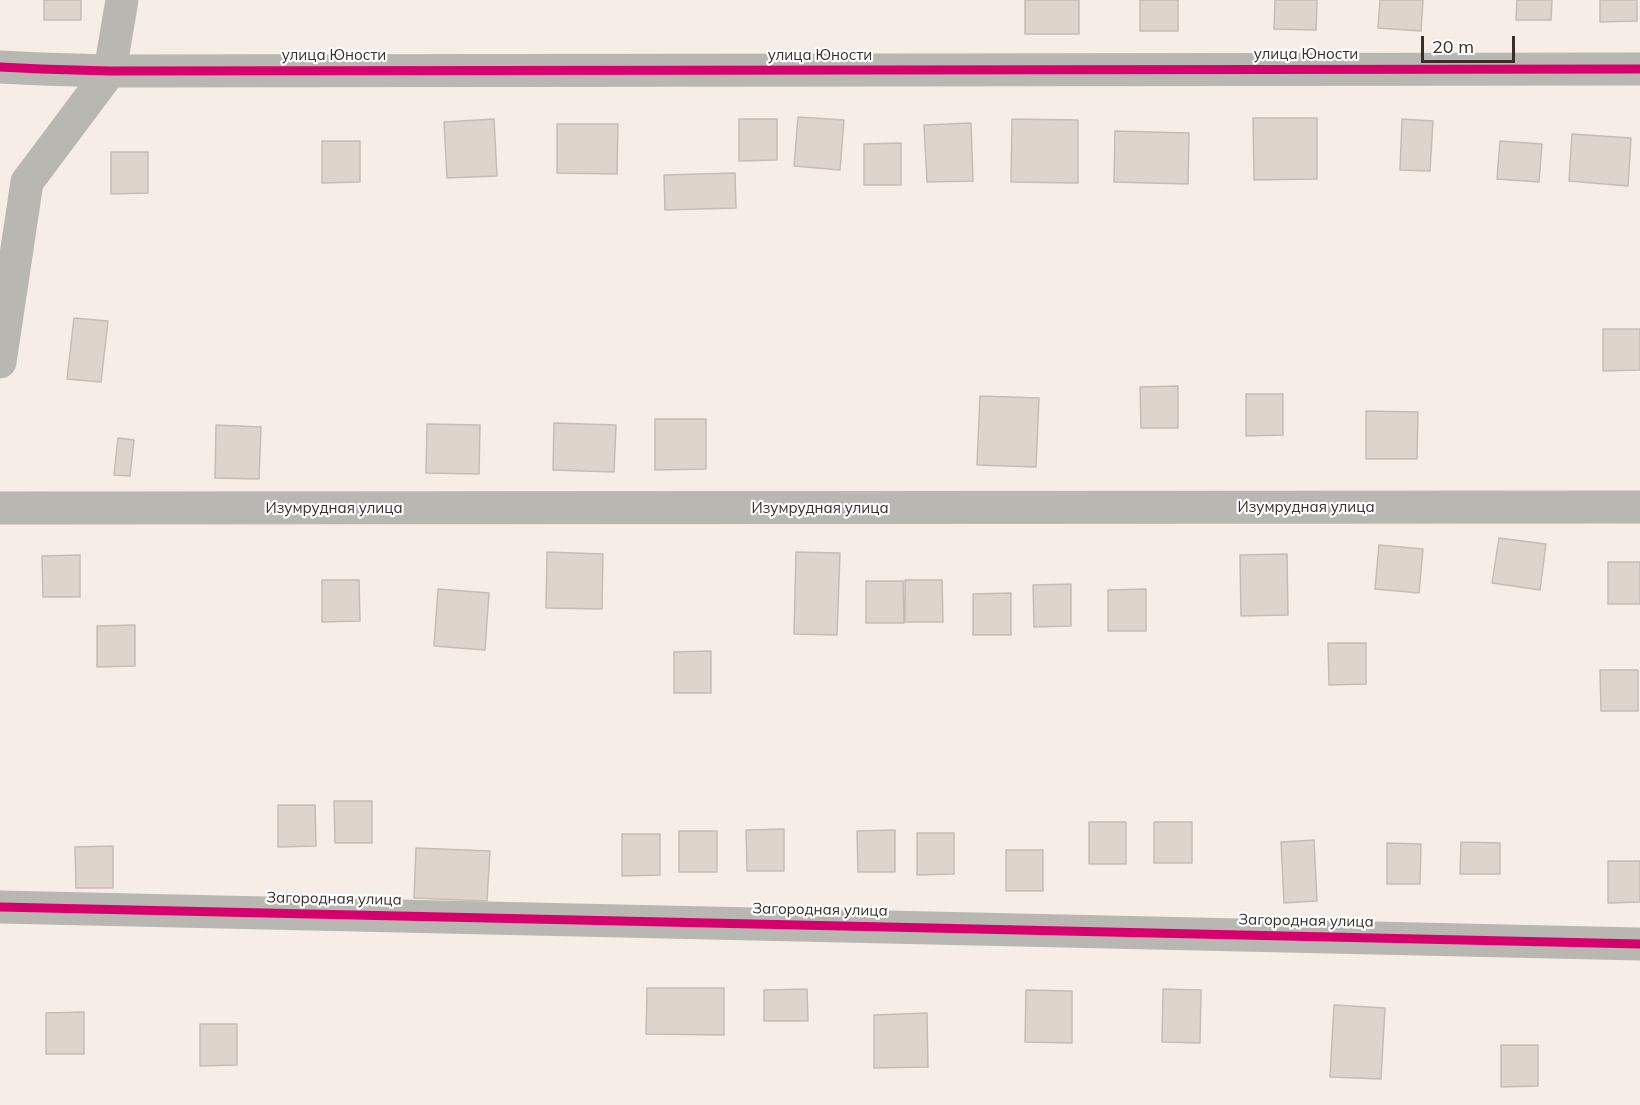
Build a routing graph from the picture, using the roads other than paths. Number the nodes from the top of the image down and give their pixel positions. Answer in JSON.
{"nodes":[{"id":1,"x":122,"y":0,"type":"edge"},
{"id":2,"x":0,"y":67,"type":"edge"},
{"id":3,"x":1640,"y":69,"type":"edge"},
{"id":4,"x":110,"y":71,"type":"junction"},
{"id":5,"x":0,"y":362,"type":"edge"},
{"id":6,"x":1640,"y":507,"type":"edge"},
{"id":7,"x":0,"y":508,"type":"edge"},
{"id":8,"x":0,"y":907,"type":"edge"},
{"id":9,"x":1640,"y":944,"type":"edge"}],
"edges":[{"from":1,"to":4,"type":"street"},
{"from":2,"to":4,"type":"street","name":"улица Юности"},
{"from":3,"to":4,"type":"street","name":"улица Юности"},
{"from":4,"to":5,"type":"street"},
{"from":6,"to":7,"type":"street","name":"Изумрудная улица"},
{"from":8,"to":9,"type":"street","name":"Загородная улица"}]}
